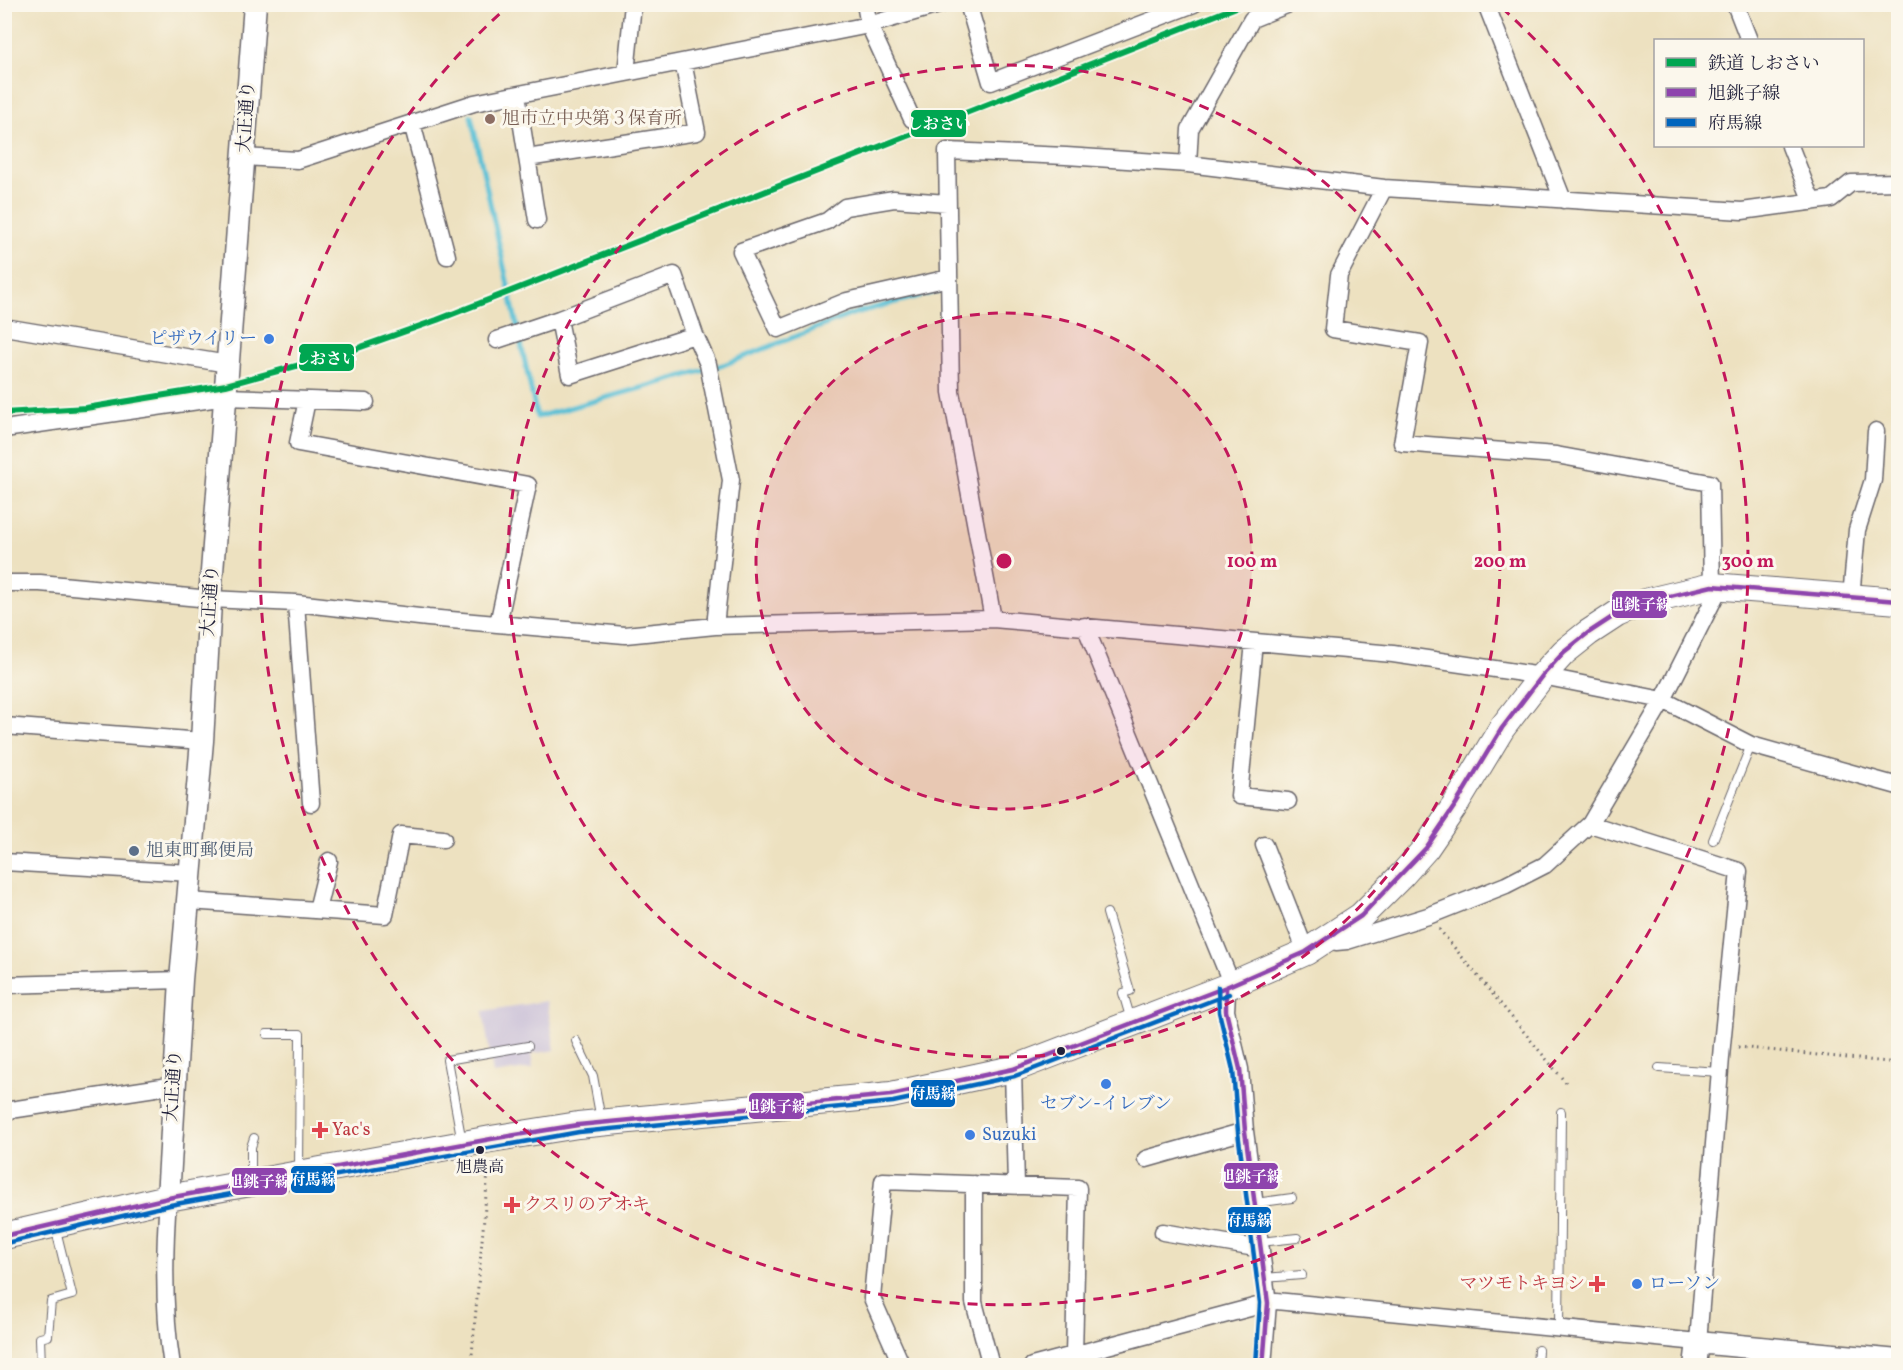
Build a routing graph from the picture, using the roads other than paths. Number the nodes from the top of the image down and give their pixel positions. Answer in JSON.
{"nodes":[{"id":1,"x":255,"y":4,"type":"edge"},
{"id":2,"x":633,"y":4,"type":"edge"},
{"id":3,"x":865,"y":4,"type":"edge"},
{"id":4,"x":942,"y":4,"type":"edge"},
{"id":5,"x":965,"y":4,"type":"edge"},
{"id":6,"x":1194,"y":4,"type":"edge"},
{"id":7,"x":1289,"y":4,"type":"edge"},
{"id":8,"x":1486,"y":4,"type":"edge"},
{"id":9,"x":1735,"y":4,"type":"edge"},
{"id":10,"x":1255,"y":12,"type":"edge"},
{"id":11,"x":869,"y":25,"type":"junction"},
{"id":12,"x":1749,"y":39,"type":"edge"},
{"id":13,"x":683,"y":62,"type":"junction"},
{"id":14,"x":626,"y":73,"type":"junction"},
{"id":15,"x":517,"y":95,"type":"junction"},
{"id":16,"x":912,"y":119,"type":"dead end"},
{"id":17,"x":412,"y":123,"type":"junction"},
{"id":18,"x":1790,"y":147,"type":"edge"},
{"id":19,"x":244,"y":157,"type":"junction"},
{"id":20,"x":527,"y":158,"type":"junction"},
{"id":21,"x":1188,"y":164,"type":"junction"},
{"id":22,"x":1899,"y":182,"type":"edge"},
{"id":23,"x":1384,"y":188,"type":"junction"},
{"id":24,"x":1563,"y":200,"type":"junction"},
{"id":25,"x":1812,"y":202,"type":"junction"},
{"id":26,"x":947,"y":203,"type":"junction"},
{"id":27,"x":537,"y":220,"type":"dead end"},
{"id":28,"x":447,"y":256,"type":"dead end"},
{"id":29,"x":949,"y":278,"type":"junction"},
{"id":30,"x":559,"y":319,"type":"junction"},
{"id":31,"x":4,"y":327,"type":"edge"},
{"id":32,"x":695,"y":335,"type":"junction"},
{"id":33,"x":497,"y":340,"type":"dead end"},
{"id":34,"x":228,"y":364,"type":"junction"},
{"id":35,"x":226,"y":397,"type":"junction"},
{"id":36,"x":307,"y":400,"type":"junction"},
{"id":37,"x":366,"y":402,"type":"dead end"},
{"id":38,"x":4,"y":429,"type":"edge"},
{"id":39,"x":1876,"y":431,"type":"dead end"},
{"id":40,"x":4,"y":583,"type":"edge"},
{"id":41,"x":1716,"y":587,"type":"junction"},
{"id":42,"x":1851,"y":598,"type":"junction"},
{"id":43,"x":210,"y":599,"type":"junction"},
{"id":44,"x":1899,"y":601,"type":"edge"},
{"id":45,"x":296,"y":603,"type":"junction"},
{"id":46,"x":993,"y":619,"type":"junction"},
{"id":47,"x":498,"y":624,"type":"junction"},
{"id":48,"x":715,"y":626,"type":"junction"},
{"id":49,"x":1085,"y":626,"type":"junction"},
{"id":50,"x":1254,"y":642,"type":"junction"},
{"id":51,"x":1542,"y":676,"type":"junction"},
{"id":52,"x":1663,"y":700,"type":"junction"},
{"id":53,"x":4,"y":726,"type":"edge"},
{"id":54,"x":201,"y":741,"type":"junction"},
{"id":55,"x":1751,"y":745,"type":"junction"},
{"id":56,"x":1899,"y":786,"type":"edge"},
{"id":57,"x":1288,"y":801,"type":"dead end"},
{"id":58,"x":311,"y":803,"type":"dead end"},
{"id":59,"x":1590,"y":824,"type":"junction"},
{"id":60,"x":443,"y":839,"type":"dead end"},
{"id":61,"x":1713,"y":840,"type":"dead end"},
{"id":62,"x":1264,"y":845,"type":"dead end"},
{"id":63,"x":4,"y":861,"type":"edge"},
{"id":64,"x":329,"y":861,"type":"dead end"},
{"id":65,"x":191,"y":873,"type":"junction"},
{"id":66,"x":189,"y":901,"type":"junction"},
{"id":67,"x":317,"y":910,"type":"junction"},
{"id":68,"x":1107,"y":913,"type":"dead end"},
{"id":69,"x":1317,"y":945,"type":"junction"},
{"id":70,"x":181,"y":980,"type":"junction"},
{"id":71,"x":4,"y":985,"type":"edge"},
{"id":72,"x":1226,"y":987,"type":"junction"},
{"id":73,"x":1132,"y":1023,"type":"junction"},
{"id":74,"x":267,"y":1034,"type":"dead end"},
{"id":75,"x":576,"y":1041,"type":"dead end"},
{"id":76,"x":528,"y":1046,"type":"dead end"},
{"id":77,"x":1659,"y":1068,"type":"dead end"},
{"id":78,"x":1014,"y":1069,"type":"junction"},
{"id":79,"x":1720,"y":1072,"type":"junction"},
{"id":80,"x":175,"y":1085,"type":"junction"},
{"id":81,"x":4,"y":1111,"type":"edge"},
{"id":82,"x":1561,"y":1112,"type":"dead end"},
{"id":83,"x":601,"y":1123,"type":"junction"},
{"id":84,"x":1245,"y":1131,"type":"junction"},
{"id":85,"x":300,"y":1133,"type":"junction"},
{"id":86,"x":288,"y":1134,"type":"dead end"},
{"id":87,"x":254,"y":1138,"type":"dead end"},
{"id":88,"x":462,"y":1144,"type":"junction"},
{"id":89,"x":1146,"y":1159,"type":"dead end"},
{"id":90,"x":299,"y":1174,"type":"junction"},
{"id":91,"x":251,"y":1183,"type":"junction"},
{"id":92,"x":974,"y":1184,"type":"junction"},
{"id":93,"x":1016,"y":1186,"type":"junction"},
{"id":94,"x":168,"y":1198,"type":"junction"},
{"id":95,"x":1292,"y":1198,"type":"dead end"},
{"id":96,"x":1255,"y":1203,"type":"junction"},
{"id":97,"x":54,"y":1225,"type":"junction"},
{"id":98,"x":1163,"y":1232,"type":"dead end"},
{"id":99,"x":4,"y":1236,"type":"edge"},
{"id":100,"x":1297,"y":1238,"type":"dead end"},
{"id":101,"x":1260,"y":1245,"type":"junction"},
{"id":102,"x":1302,"y":1275,"type":"dead end"},
{"id":103,"x":1264,"y":1278,"type":"junction"},
{"id":104,"x":1268,"y":1303,"type":"junction"},
{"id":105,"x":1559,"y":1329,"type":"junction"},
{"id":106,"x":1698,"y":1342,"type":"junction"},
{"id":107,"x":1538,"y":1350,"type":"dead end"},
{"id":108,"x":1074,"y":1355,"type":"junction"},
{"id":109,"x":1899,"y":1361,"type":"edge"},
{"id":110,"x":40,"y":1365,"type":"edge"},
{"id":111,"x":172,"y":1365,"type":"edge"},
{"id":112,"x":902,"y":1365,"type":"edge"},
{"id":113,"x":991,"y":1365,"type":"edge"},
{"id":114,"x":1032,"y":1365,"type":"edge"},
{"id":115,"x":1263,"y":1365,"type":"edge"},
{"id":116,"x":1536,"y":1365,"type":"edge"},
{"id":117,"x":1695,"y":1365,"type":"edge"}],
"edges":[{"from":1,"to":19,"type":"street","name":"大正通り"},
{"from":2,"to":14,"type":"street"},
{"from":3,"to":11,"type":"street"},
{"from":4,"to":11,"type":"street"},
{"from":5,"to":6,"type":"street"},
{"from":7,"to":10,"type":"street"},
{"from":8,"to":24,"type":"street"},
{"from":9,"to":12,"type":"street"},
{"from":10,"to":21,"type":"street"},
{"from":11,"to":13,"type":"street"},
{"from":11,"to":16,"type":"street"},
{"from":13,"to":14,"type":"street"},
{"from":13,"to":20,"type":"street"},
{"from":14,"to":15,"type":"street"},
{"from":15,"to":17,"type":"street"},
{"from":15,"to":20,"type":"street"},
{"from":17,"to":19,"type":"street"},
{"from":17,"to":28,"type":"street"},
{"from":18,"to":25,"type":"street"},
{"from":19,"to":34,"type":"street","name":"大正通り"},
{"from":20,"to":27,"type":"street"},
{"from":21,"to":23,"type":"street"},
{"from":21,"to":26,"type":"street"},
{"from":22,"to":25,"type":"street"},
{"from":23,"to":24,"type":"street"},
{"from":23,"to":41,"type":"street"},
{"from":24,"to":25,"type":"street"},
{"from":26,"to":29,"type":"street"},
{"from":26,"to":29,"type":"street"},
{"from":29,"to":46,"type":"street"},
{"from":30,"to":32,"type":"street"},
{"from":30,"to":32,"type":"street"},
{"from":30,"to":33,"type":"street"},
{"from":31,"to":34,"type":"street"},
{"from":32,"to":48,"type":"street"},
{"from":34,"to":35,"type":"street","name":"大正通り"},
{"from":35,"to":36,"type":"street"},
{"from":35,"to":38,"type":"street"},
{"from":35,"to":43,"type":"street","name":"大正通り"},
{"from":36,"to":37,"type":"street"},
{"from":36,"to":47,"type":"street"},
{"from":39,"to":42,"type":"street"},
{"from":40,"to":43,"type":"street"},
{"from":41,"to":42,"type":"main road"},
{"from":41,"to":51,"type":"main road"},
{"from":41,"to":52,"type":"street"},
{"from":42,"to":44,"type":"main road"},
{"from":43,"to":45,"type":"street"},
{"from":43,"to":54,"type":"street","name":"大正通り"},
{"from":45,"to":47,"type":"street"},
{"from":45,"to":58,"type":"street"},
{"from":46,"to":48,"type":"street"},
{"from":46,"to":49,"type":"street"},
{"from":47,"to":48,"type":"street"},
{"from":49,"to":50,"type":"street"},
{"from":49,"to":72,"type":"street"},
{"from":50,"to":51,"type":"street"},
{"from":50,"to":57,"type":"street"},
{"from":51,"to":52,"type":"street"},
{"from":51,"to":69,"type":"main road"},
{"from":52,"to":55,"type":"street"},
{"from":52,"to":59,"type":"street"},
{"from":53,"to":54,"type":"street"},
{"from":54,"to":65,"type":"street","name":"大正通り"},
{"from":55,"to":56,"type":"street"},
{"from":55,"to":61,"type":"lane"},
{"from":59,"to":69,"type":"street"},
{"from":59,"to":79,"type":"street"},
{"from":60,"to":67,"type":"street"},
{"from":62,"to":69,"type":"street"},
{"from":63,"to":65,"type":"street"},
{"from":64,"to":67,"type":"street"},
{"from":65,"to":66,"type":"street","name":"大正通り"},
{"from":66,"to":67,"type":"street"},
{"from":66,"to":70,"type":"street","name":"大正通り"},
{"from":68,"to":73,"type":"lane"},
{"from":69,"to":72,"type":"main road"},
{"from":70,"to":71,"type":"street"},
{"from":70,"to":80,"type":"street","name":"大正通り"},
{"from":72,"to":73,"type":"main road"},
{"from":72,"to":84,"type":"street"},
{"from":73,"to":78,"type":"main road"},
{"from":74,"to":85,"type":"lane"},
{"from":75,"to":83,"type":"lane"},
{"from":76,"to":88,"type":"lane"},
{"from":77,"to":79,"type":"lane"},
{"from":78,"to":83,"type":"main road"},
{"from":78,"to":93,"type":"street"},
{"from":79,"to":106,"type":"street"},
{"from":80,"to":81,"type":"street"},
{"from":80,"to":94,"type":"street","name":"大正通り"},
{"from":82,"to":105,"type":"lane"},
{"from":83,"to":88,"type":"main road"},
{"from":84,"to":89,"type":"street"},
{"from":84,"to":96,"type":"street"},
{"from":85,"to":86,"type":"lane"},
{"from":85,"to":90,"type":"lane"},
{"from":87,"to":91,"type":"lane"},
{"from":88,"to":90,"type":"main road"},
{"from":90,"to":91,"type":"main road"},
{"from":91,"to":94,"type":"main road"},
{"from":92,"to":93,"type":"street"},
{"from":92,"to":112,"type":"street"},
{"from":92,"to":113,"type":"street"},
{"from":93,"to":108,"type":"street"},
{"from":94,"to":97,"type":"main road"},
{"from":94,"to":111,"type":"street"},
{"from":95,"to":96,"type":"lane"},
{"from":96,"to":101,"type":"street"},
{"from":97,"to":99,"type":"main road"},
{"from":97,"to":110,"type":"lane"},
{"from":98,"to":101,"type":"street"},
{"from":100,"to":101,"type":"lane"},
{"from":101,"to":103,"type":"street"},
{"from":102,"to":103,"type":"lane"},
{"from":103,"to":104,"type":"street"},
{"from":104,"to":105,"type":"street"},
{"from":104,"to":108,"type":"street"},
{"from":104,"to":115,"type":"street"},
{"from":105,"to":106,"type":"street"},
{"from":106,"to":109,"type":"street"},
{"from":106,"to":117,"type":"street"},
{"from":107,"to":116,"type":"lane"},
{"from":108,"to":114,"type":"street"}]}
